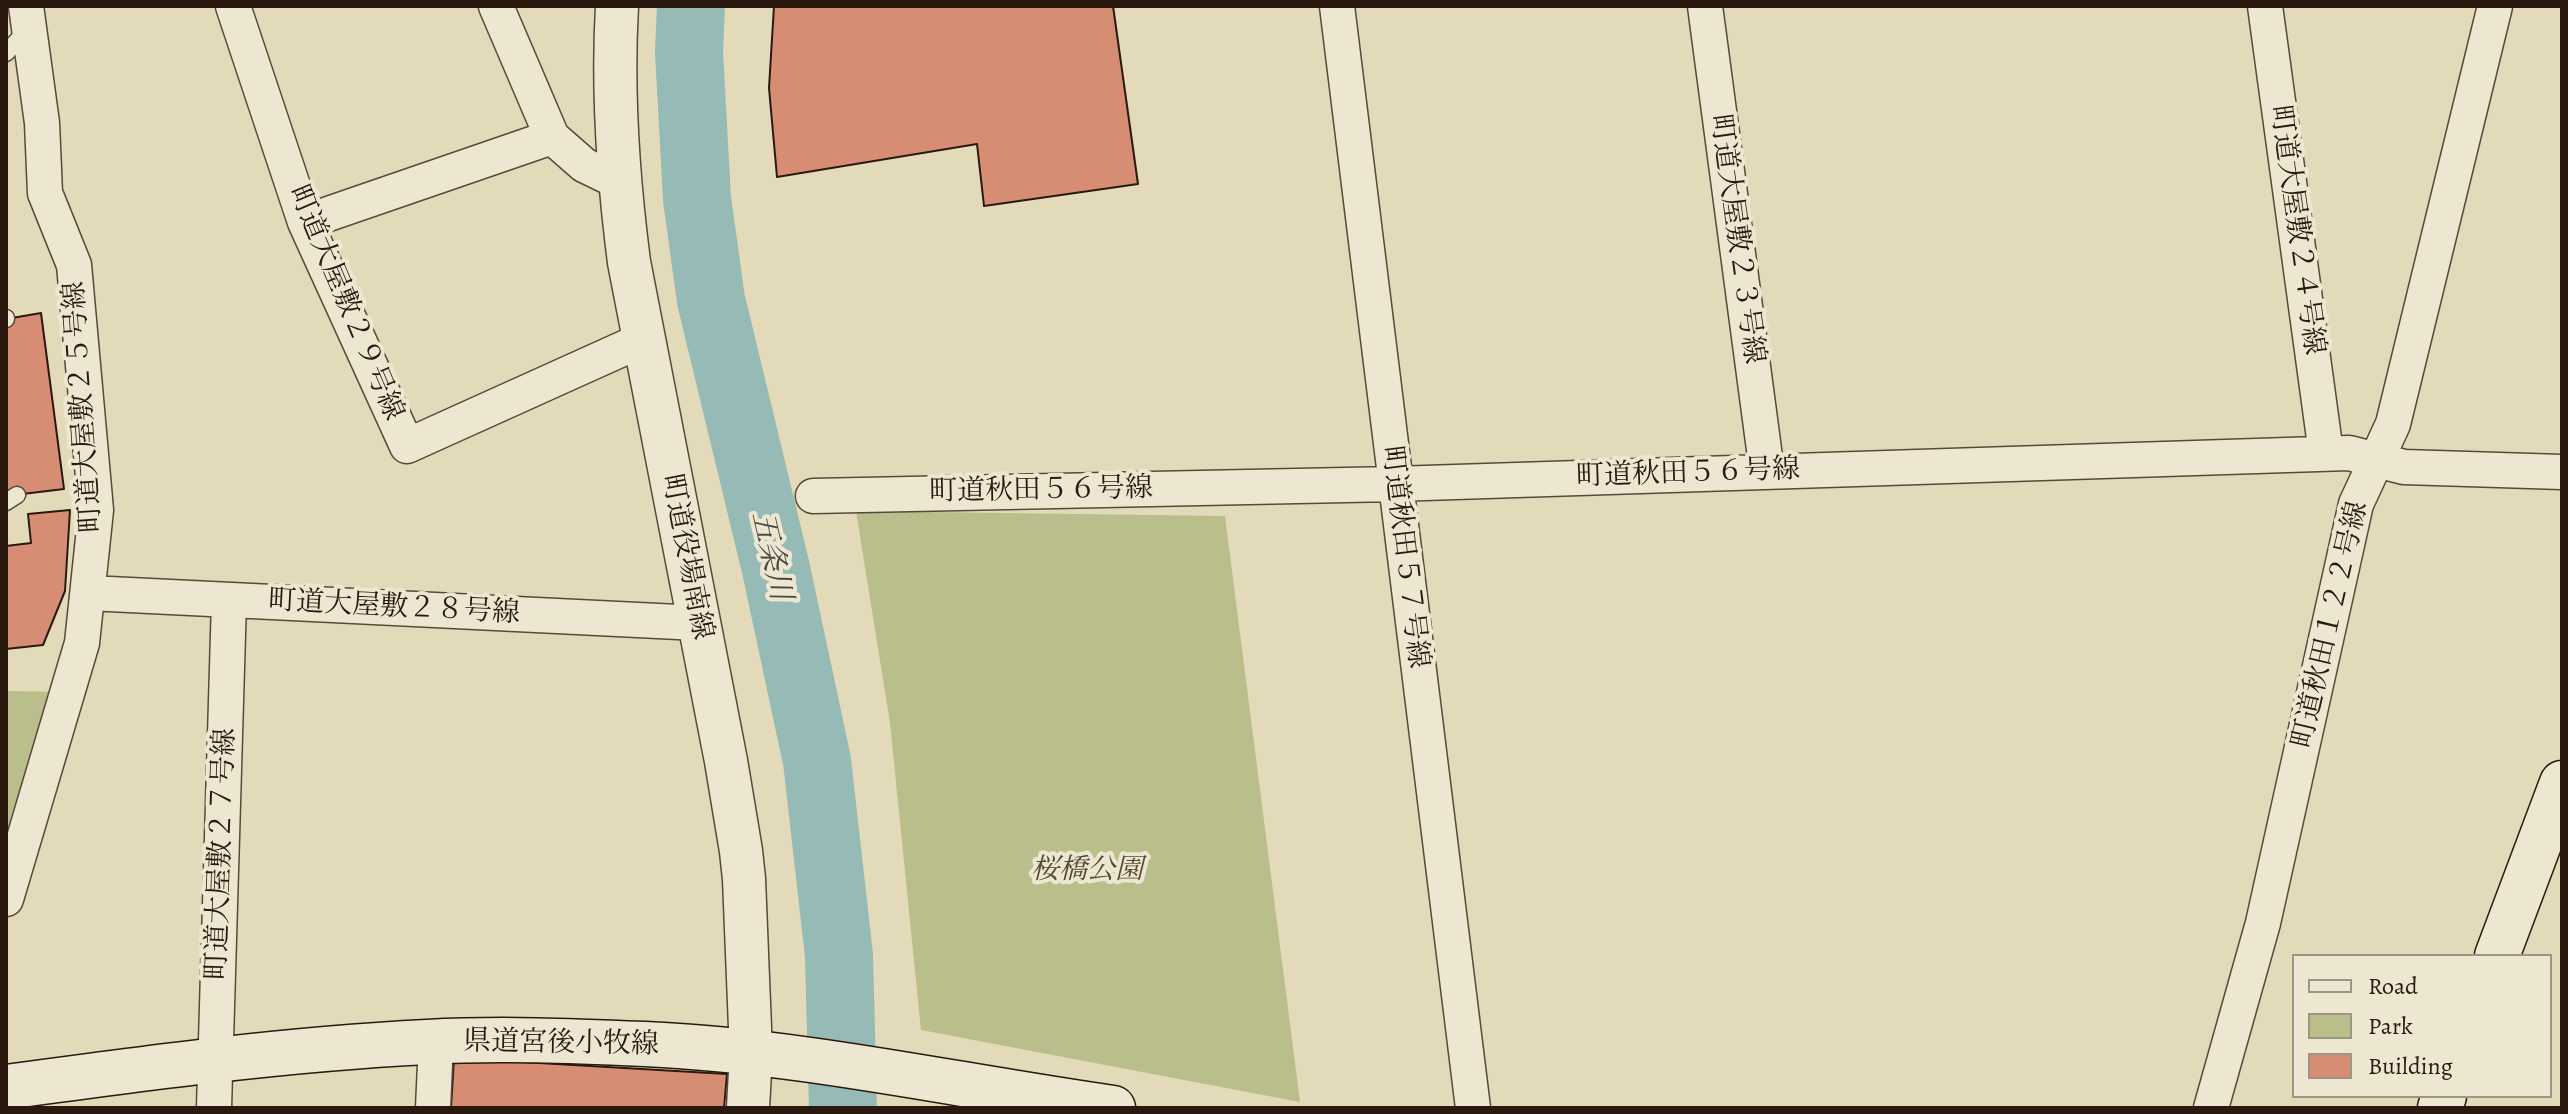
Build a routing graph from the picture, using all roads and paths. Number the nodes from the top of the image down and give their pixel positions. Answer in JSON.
{"nodes":[{"id":1,"x":233,"y":6,"type":"edge"},
{"id":2,"x":496,"y":6,"type":"edge"},
{"id":3,"x":617,"y":6,"type":"edge"},
{"id":4,"x":1337,"y":6,"type":"edge"},
{"id":5,"x":1705,"y":6,"type":"edge"},
{"id":6,"x":2265,"y":6,"type":"edge"},
{"id":7,"x":2495,"y":6,"type":"edge"},
{"id":8,"x":28,"y":17,"type":"edge"},
{"id":9,"x":6,"y":53,"type":"edge"},
{"id":10,"x":552,"y":137,"type":"junction"},
{"id":11,"x":619,"y":182,"type":"junction"},
{"id":12,"x":305,"y":222,"type":"junction"},
{"id":13,"x":642,"y":340,"type":"junction"},
{"id":14,"x":2326,"y":453,"type":"junction"},
{"id":15,"x":2376,"y":460,"type":"junction"},
{"id":16,"x":1767,"y":472,"type":"junction"},
{"id":17,"x":2562,"y":472,"type":"edge"},
{"id":18,"x":1394,"y":484,"type":"junction"},
{"id":19,"x":813,"y":496,"type":"dead end"},
{"id":20,"x":89,"y":593,"type":"junction"},
{"id":21,"x":229,"y":600,"type":"junction"},
{"id":22,"x":699,"y":623,"type":"junction"},
{"id":23,"x":2562,"y":783,"type":"edge"},
{"id":24,"x":6,"y":899,"type":"edge"},
{"id":25,"x":2498,"y":954,"type":"edge"},
{"id":26,"x":436,"y":1042,"type":"junction"},
{"id":27,"x":767,"y":1054,"type":"junction"},
{"id":28,"x":216,"y":1059,"type":"junction"},
{"id":29,"x":6,"y":1087,"type":"edge"},
{"id":30,"x":1026,"y":1102,"type":"edge"},
{"id":31,"x":214,"y":1108,"type":"edge"},
{"id":32,"x":433,"y":1108,"type":"edge"},
{"id":33,"x":748,"y":1108,"type":"edge"},
{"id":34,"x":1113,"y":1108,"type":"edge"},
{"id":35,"x":1473,"y":1108,"type":"edge"},
{"id":36,"x":2211,"y":1108,"type":"edge"}],
"edges":[{"from":1,"to":12,"type":"street","name":"町道大屋敷２９号線"},
{"from":2,"to":10,"type":"street"},
{"from":3,"to":11,"type":"street","name":"町道役場南線"},
{"from":4,"to":18,"type":"street","name":"町道秋田５７号線"},
{"from":5,"to":16,"type":"street","name":"町道大屋敷２３号線"},
{"from":6,"to":14,"type":"street","name":"町道大屋敷２４号線"},
{"from":7,"to":15,"type":"street","name":"町道秋田１２２号線"},
{"from":8,"to":9,"type":"lane"},
{"from":8,"to":20,"type":"street","name":"町道大屋敷２５号線"},
{"from":10,"to":11,"type":"street"},
{"from":10,"to":12,"type":"street"},
{"from":11,"to":13,"type":"street","name":"町道役場南線"},
{"from":12,"to":13,"type":"street","name":"町道大屋敷２９号線"},
{"from":13,"to":22,"type":"street","name":"町道役場南線"},
{"from":14,"to":15,"type":"street","name":"町道秋田５６号線"},
{"from":14,"to":16,"type":"street","name":"町道秋田５６号線"},
{"from":15,"to":17,"type":"street","name":"町道秋田５６号線"},
{"from":15,"to":36,"type":"street","name":"町道秋田１２２号線"},
{"from":16,"to":18,"type":"street","name":"町道秋田５６号線"},
{"from":18,"to":19,"type":"street","name":"町道秋田５６号線"},
{"from":18,"to":35,"type":"street","name":"町道秋田５７号線"},
{"from":20,"to":21,"type":"street","name":"町道大屋敷２８号線"},
{"from":20,"to":24,"type":"street","name":"町道大屋敷２５号線"},
{"from":21,"to":22,"type":"street","name":"町道大屋敷２８号線"},
{"from":21,"to":28,"type":"street","name":"町道大屋敷２７号線"},
{"from":22,"to":27,"type":"street","name":"町道役場南線"},
{"from":23,"to":25,"type":"main road"},
{"from":26,"to":27,"type":"main road","name":"県道宮後小牧線"},
{"from":26,"to":28,"type":"main road","name":"県道宮後小牧線"},
{"from":26,"to":32,"type":"street"},
{"from":27,"to":30,"type":"main road","name":"県道宮後小牧線"},
{"from":27,"to":33,"type":"street","name":"町道役場南線"},
{"from":28,"to":29,"type":"main road","name":"県道宮後小牧線"},
{"from":28,"to":31,"type":"street","name":"町道大屋敷２７号線"},
{"from":30,"to":34,"type":"main road","name":"県道宮後小牧線"}]}
